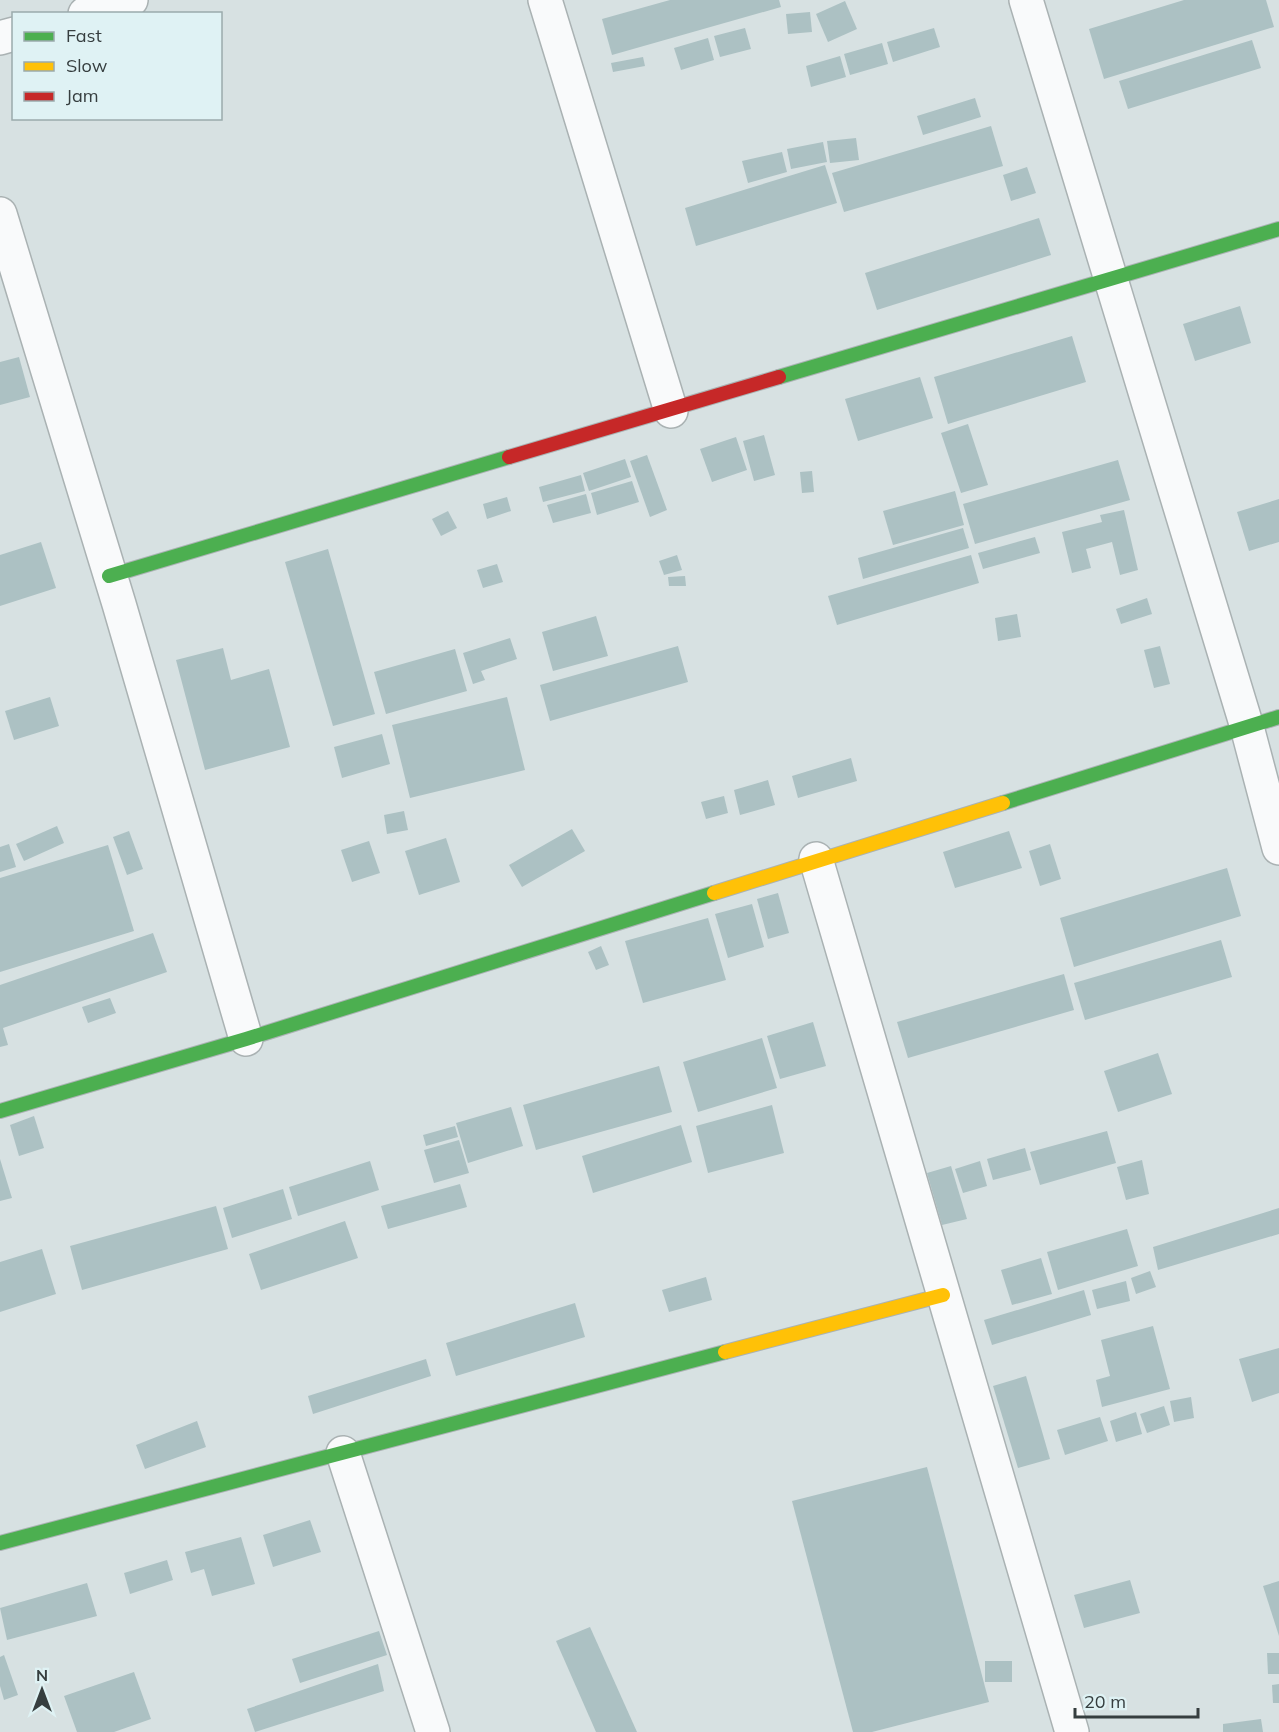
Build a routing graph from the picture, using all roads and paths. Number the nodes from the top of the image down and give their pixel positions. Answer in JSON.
{"nodes":[{"id":1,"x":131,"y":0,"type":"edge"},
{"id":2,"x":545,"y":0,"type":"edge"},
{"id":3,"x":1026,"y":0,"type":"edge"},
{"id":4,"x":92,"y":12,"type":"edge"},
{"id":5,"x":0,"y":214,"type":"edge"},
{"id":6,"x":1279,"y":229,"type":"edge"},
{"id":7,"x":1112,"y":280,"type":"junction"},
{"id":8,"x":671,"y":411,"type":"junction"},
{"id":9,"x":109,"y":576,"type":"junction"},
{"id":10,"x":1279,"y":717,"type":"edge"},
{"id":11,"x":1247,"y":727,"type":"junction"},
{"id":12,"x":1279,"y":848,"type":"edge"},
{"id":13,"x":816,"y":859,"type":"junction"},
{"id":14,"x":246,"y":1039,"type":"junction"},
{"id":15,"x":0,"y":1111,"type":"edge"},
{"id":16,"x":943,"y":1295,"type":"junction"},
{"id":17,"x":343,"y":1453,"type":"junction"},
{"id":18,"x":0,"y":1543,"type":"edge"},
{"id":19,"x":433,"y":1732,"type":"edge"},
{"id":20,"x":1072,"y":1732,"type":"edge"}],
"edges":[{"from":1,"to":4,"type":"street"},
{"from":2,"to":8,"type":"street"},
{"from":3,"to":7,"type":"street"},
{"from":5,"to":9,"type":"street"},
{"from":6,"to":7,"type":"street"},
{"from":7,"to":8,"type":"street"},
{"from":7,"to":11,"type":"street"},
{"from":8,"to":9,"type":"street"},
{"from":9,"to":14,"type":"street"},
{"from":10,"to":11,"type":"street"},
{"from":11,"to":12,"type":"street"},
{"from":11,"to":13,"type":"street"},
{"from":13,"to":14,"type":"street"},
{"from":13,"to":16,"type":"street"},
{"from":14,"to":15,"type":"street"},
{"from":16,"to":17,"type":"street"},
{"from":16,"to":20,"type":"street"},
{"from":17,"to":18,"type":"street"},
{"from":17,"to":19,"type":"street"}]}
